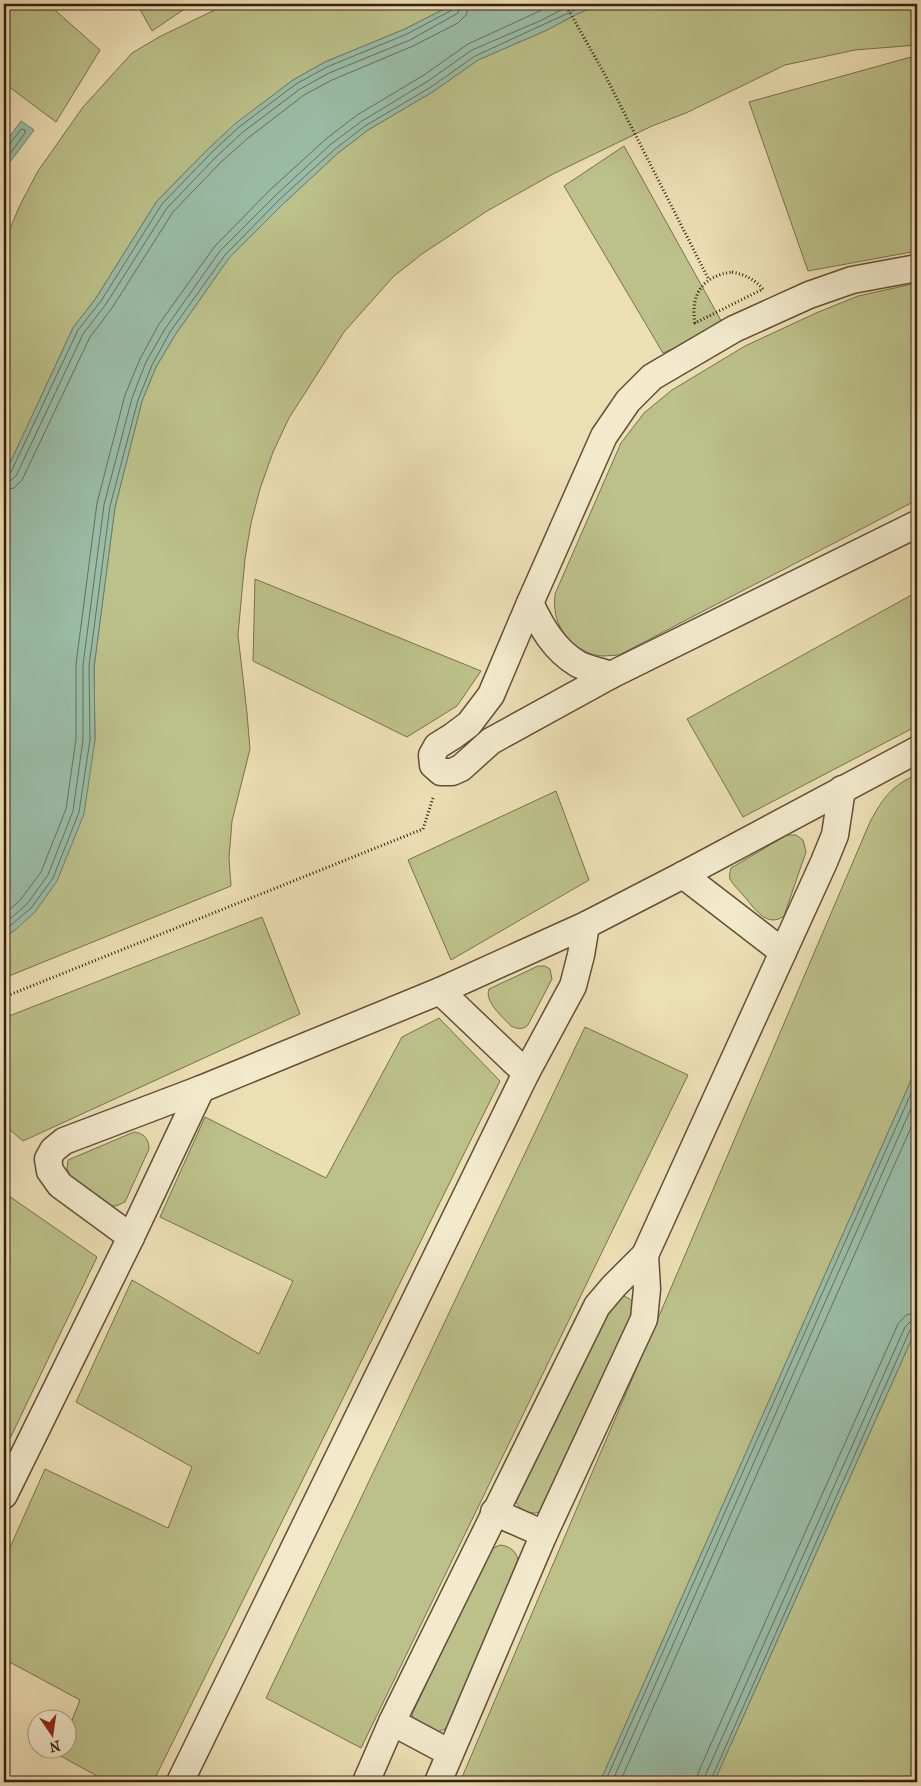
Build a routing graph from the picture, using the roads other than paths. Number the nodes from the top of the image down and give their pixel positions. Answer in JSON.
{"nodes":[{"id":1,"x":917,"y":268,"type":"edge"},
{"id":2,"x":917,"y":524,"type":"edge"},
{"id":3,"x":530,"y":603,"type":"junction"},
{"id":4,"x":611,"y":675,"type":"junction"},
{"id":5,"x":917,"y":750,"type":"edge"},
{"id":6,"x":842,"y":789,"type":"junction"},
{"id":7,"x":683,"y":875,"type":"junction"},
{"id":8,"x":586,"y":925,"type":"junction"},
{"id":9,"x":783,"y":952,"type":"junction"},
{"id":10,"x":440,"y":991,"type":"junction"},
{"id":11,"x":526,"y":1073,"type":"junction"},
{"id":12,"x":201,"y":1089,"type":"junction"},
{"id":13,"x":131,"y":1237,"type":"junction"},
{"id":14,"x":645,"y":1255,"type":"junction"},
{"id":15,"x":4,"y":1495,"type":"edge"},
{"id":16,"x":494,"y":1512,"type":"junction"},
{"id":17,"x":544,"y":1534,"type":"junction"},
{"id":18,"x":392,"y":1722,"type":"junction"},
{"id":19,"x":450,"y":1753,"type":"junction"},
{"id":20,"x":180,"y":1782,"type":"edge"},
{"id":21,"x":366,"y":1782,"type":"edge"},
{"id":22,"x":438,"y":1782,"type":"edge"}],
"edges":[{"from":1,"to":3,"type":"street"},
{"from":2,"to":4,"type":"street"},
{"from":3,"to":4,"type":"street"},
{"from":3,"to":4,"type":"street"},
{"from":5,"to":6,"type":"street"},
{"from":6,"to":7,"type":"street"},
{"from":6,"to":9,"type":"street"},
{"from":7,"to":8,"type":"street"},
{"from":7,"to":9,"type":"street"},
{"from":8,"to":10,"type":"street"},
{"from":8,"to":11,"type":"street"},
{"from":9,"to":14,"type":"street"},
{"from":10,"to":11,"type":"street"},
{"from":10,"to":12,"type":"street"},
{"from":11,"to":20,"type":"street"},
{"from":12,"to":13,"type":"street"},
{"from":12,"to":13,"type":"street"},
{"from":13,"to":15,"type":"street"},
{"from":14,"to":16,"type":"street"},
{"from":14,"to":17,"type":"street"},
{"from":16,"to":17,"type":"street"},
{"from":16,"to":18,"type":"street"},
{"from":17,"to":19,"type":"street"},
{"from":18,"to":19,"type":"street"},
{"from":18,"to":21,"type":"street"},
{"from":19,"to":22,"type":"street"}]}
